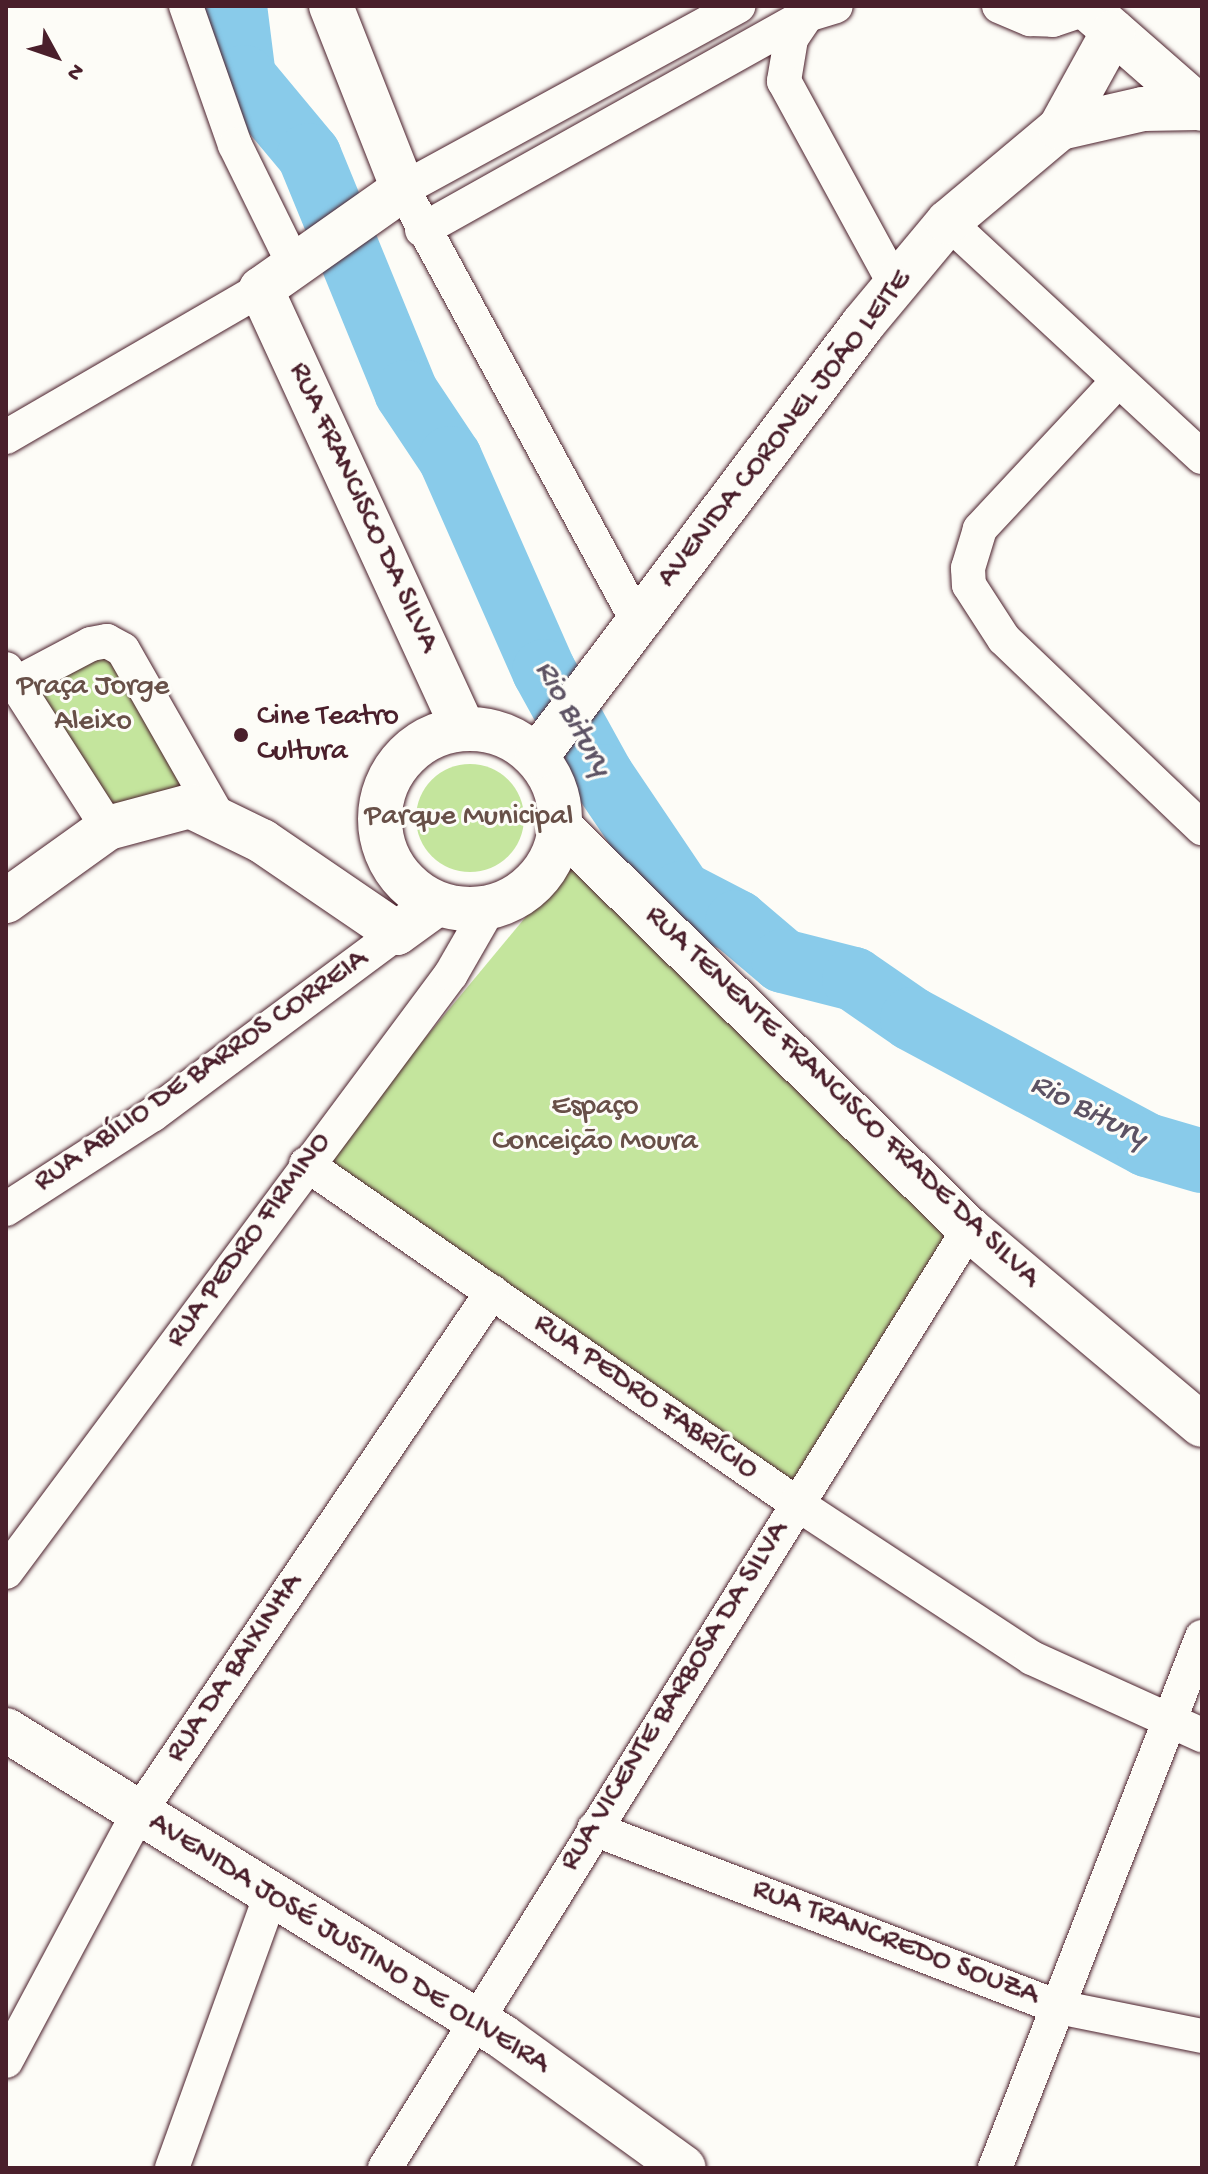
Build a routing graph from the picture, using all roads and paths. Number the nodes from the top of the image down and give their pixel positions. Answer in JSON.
{"nodes":[{"id":1,"x":186,"y":6,"type":"edge"},
{"id":2,"x":331,"y":6,"type":"edge"},
{"id":3,"x":738,"y":6,"type":"edge"},
{"id":4,"x":999,"y":6,"type":"edge"},
{"id":5,"x":821,"y":10,"type":"edge"},
{"id":6,"x":1099,"y":16,"type":"edge"},
{"id":7,"x":1201,"y":109,"type":"edge"},
{"id":8,"x":1060,"y":128,"type":"junction"},
{"id":9,"x":386,"y":200,"type":"junction"},
{"id":10,"x":948,"y":222,"type":"junction"},
{"id":11,"x":422,"y":230,"type":"junction"},
{"id":12,"x":289,"y":269,"type":"junction"},
{"id":13,"x":895,"y":285,"type":"junction"},
{"id":14,"x":1116,"y":383,"type":"junction"},
{"id":15,"x":6,"y":437,"type":"edge"},
{"id":16,"x":1202,"y":457,"type":"edge"},
{"id":17,"x":628,"y":636,"type":"junction"},
{"id":18,"x":11,"y":676,"type":"edge"},
{"id":19,"x":463,"y":728,"type":"junction"},
{"id":20,"x":545,"y":745,"type":"junction"},
{"id":21,"x":217,"y":815,"type":"junction"},
{"id":22,"x":560,"y":827,"type":"junction"},
{"id":23,"x":108,"y":828,"type":"junction"},
{"id":24,"x":1202,"y":828,"type":"edge"},
{"id":25,"x":6,"y":901,"type":"edge"},
{"id":26,"x":437,"y":904,"type":"junction"},
{"id":27,"x":489,"y":908,"type":"junction"},
{"id":28,"x":397,"y":933,"type":"junction"},
{"id":29,"x":306,"y":1164,"type":"junction"},
{"id":30,"x":6,"y":1209,"type":"edge"},
{"id":31,"x":969,"y":1229,"type":"junction"},
{"id":32,"x":492,"y":1292,"type":"junction"},
{"id":33,"x":1202,"y":1425,"type":"edge"},
{"id":34,"x":796,"y":1503,"type":"junction"},
{"id":35,"x":6,"y":1572,"type":"edge"},
{"id":36,"x":1202,"y":1637,"type":"edge"},
{"id":37,"x":1169,"y":1721,"type":"junction"},
{"id":38,"x":6,"y":1730,"type":"edge"},
{"id":39,"x":1202,"y":1735,"type":"edge"},
{"id":40,"x":138,"y":1814,"type":"junction"},
{"id":41,"x":594,"y":1829,"type":"junction"},
{"id":42,"x":270,"y":1897,"type":"junction"},
{"id":43,"x":1058,"y":2007,"type":"junction"},
{"id":44,"x":475,"y":2020,"type":"junction"},
{"id":45,"x":1202,"y":2036,"type":"edge"},
{"id":46,"x":6,"y":2061,"type":"edge"},
{"id":47,"x":172,"y":2168,"type":"edge"},
{"id":48,"x":385,"y":2168,"type":"edge"},
{"id":49,"x":684,"y":2168,"type":"edge"},
{"id":50,"x":995,"y":2168,"type":"edge"}],
"edges":[{"from":1,"to":12,"type":"street"},
{"from":2,"to":9,"type":"street"},
{"from":3,"to":9,"type":"street"},
{"from":4,"to":6,"type":"street"},
{"from":5,"to":11,"type":"street"},
{"from":5,"to":13,"type":"street"},
{"from":6,"to":7,"type":"street"},
{"from":6,"to":8,"type":"street","name":"AVENIDA CORONEL JOÃO LEITE"},
{"from":7,"to":8,"type":"street","name":"AVENIDA CORONEL JOÃO LEITE"},
{"from":8,"to":10,"type":"street","name":"AVENIDA CORONEL JOÃO LEITE"},
{"from":9,"to":11,"type":"street"},
{"from":9,"to":12,"type":"street"},
{"from":10,"to":13,"type":"street","name":"AVENIDA CORONEL JOÃO LEITE"},
{"from":10,"to":14,"type":"street"},
{"from":11,"to":17,"type":"street"},
{"from":12,"to":15,"type":"street"},
{"from":12,"to":19,"type":"street","name":"RUA FRANCISCO DA SILVA"},
{"from":13,"to":17,"type":"street","name":"AVENIDA CORONEL JOÃO LEITE"},
{"from":14,"to":16,"type":"street"},
{"from":14,"to":24,"type":"street"},
{"from":17,"to":20,"type":"street","name":"AVENIDA CORONEL JOÃO LEITE"},
{"from":18,"to":21,"type":"street"},
{"from":18,"to":23,"type":"street"},
{"from":19,"to":20,"type":"street"},
{"from":19,"to":26,"type":"street"},
{"from":20,"to":22,"type":"street"},
{"from":21,"to":23,"type":"street"},
{"from":21,"to":28,"type":"street"},
{"from":22,"to":27,"type":"street"},
{"from":22,"to":31,"type":"street","name":"RUA TENENTE FRANCISCO FRADE DA SILVA"},
{"from":23,"to":25,"type":"street"},
{"from":26,"to":27,"type":"street"},
{"from":26,"to":28,"type":"street"},
{"from":27,"to":29,"type":"street","name":"RUA PEDRO FIRMINO"},
{"from":28,"to":30,"type":"street","name":"RUA ABÍLIO DE BARROS CORREIA"},
{"from":29,"to":32,"type":"street","name":"RUA PEDRO FABRÍCIO"},
{"from":29,"to":35,"type":"street","name":"RUA PEDRO FIRMINO"},
{"from":31,"to":33,"type":"street","name":"RUA TENENTE FRANCISCO FRADE DA SILVA"},
{"from":31,"to":34,"type":"street","name":"RUA VICENTE BARBOSA DA SILVA"},
{"from":32,"to":34,"type":"street","name":"RUA PEDRO FABRÍCIO"},
{"from":32,"to":40,"type":"street","name":"RUA DA BAIXINHA"},
{"from":34,"to":37,"type":"street","name":"RUA PEDRO FABRÍCIO"},
{"from":34,"to":41,"type":"street","name":"RUA VICENTE BARBOSA DA SILVA"},
{"from":36,"to":37,"type":"street"},
{"from":37,"to":39,"type":"street","name":"RUA PEDRO FABRÍCIO"},
{"from":37,"to":43,"type":"street"},
{"from":38,"to":40,"type":"street","name":"AVENIDA JOSÉ JUSTINO DE OLIVEIRA"},
{"from":40,"to":42,"type":"street","name":"AVENIDA JOSÉ JUSTINO DE OLIVEIRA"},
{"from":40,"to":46,"type":"street","name":"RUA DA BAIXINHA"},
{"from":41,"to":43,"type":"street","name":"RUA TRANCREDO SOUZA"},
{"from":41,"to":44,"type":"street","name":"RUA VICENTE BARBOSA DA SILVA"},
{"from":42,"to":44,"type":"street","name":"AVENIDA JOSÉ JUSTINO DE OLIVEIRA"},
{"from":42,"to":47,"type":"street"},
{"from":43,"to":45,"type":"street","name":"RUA TRANCREDO SOUZA"},
{"from":43,"to":50,"type":"street"},
{"from":44,"to":48,"type":"street","name":"RUA VICENTE BARBOSA DA SILVA"},
{"from":44,"to":49,"type":"street","name":"AVENIDA JOSÉ JUSTINO DE OLIVEIRA"}]}
